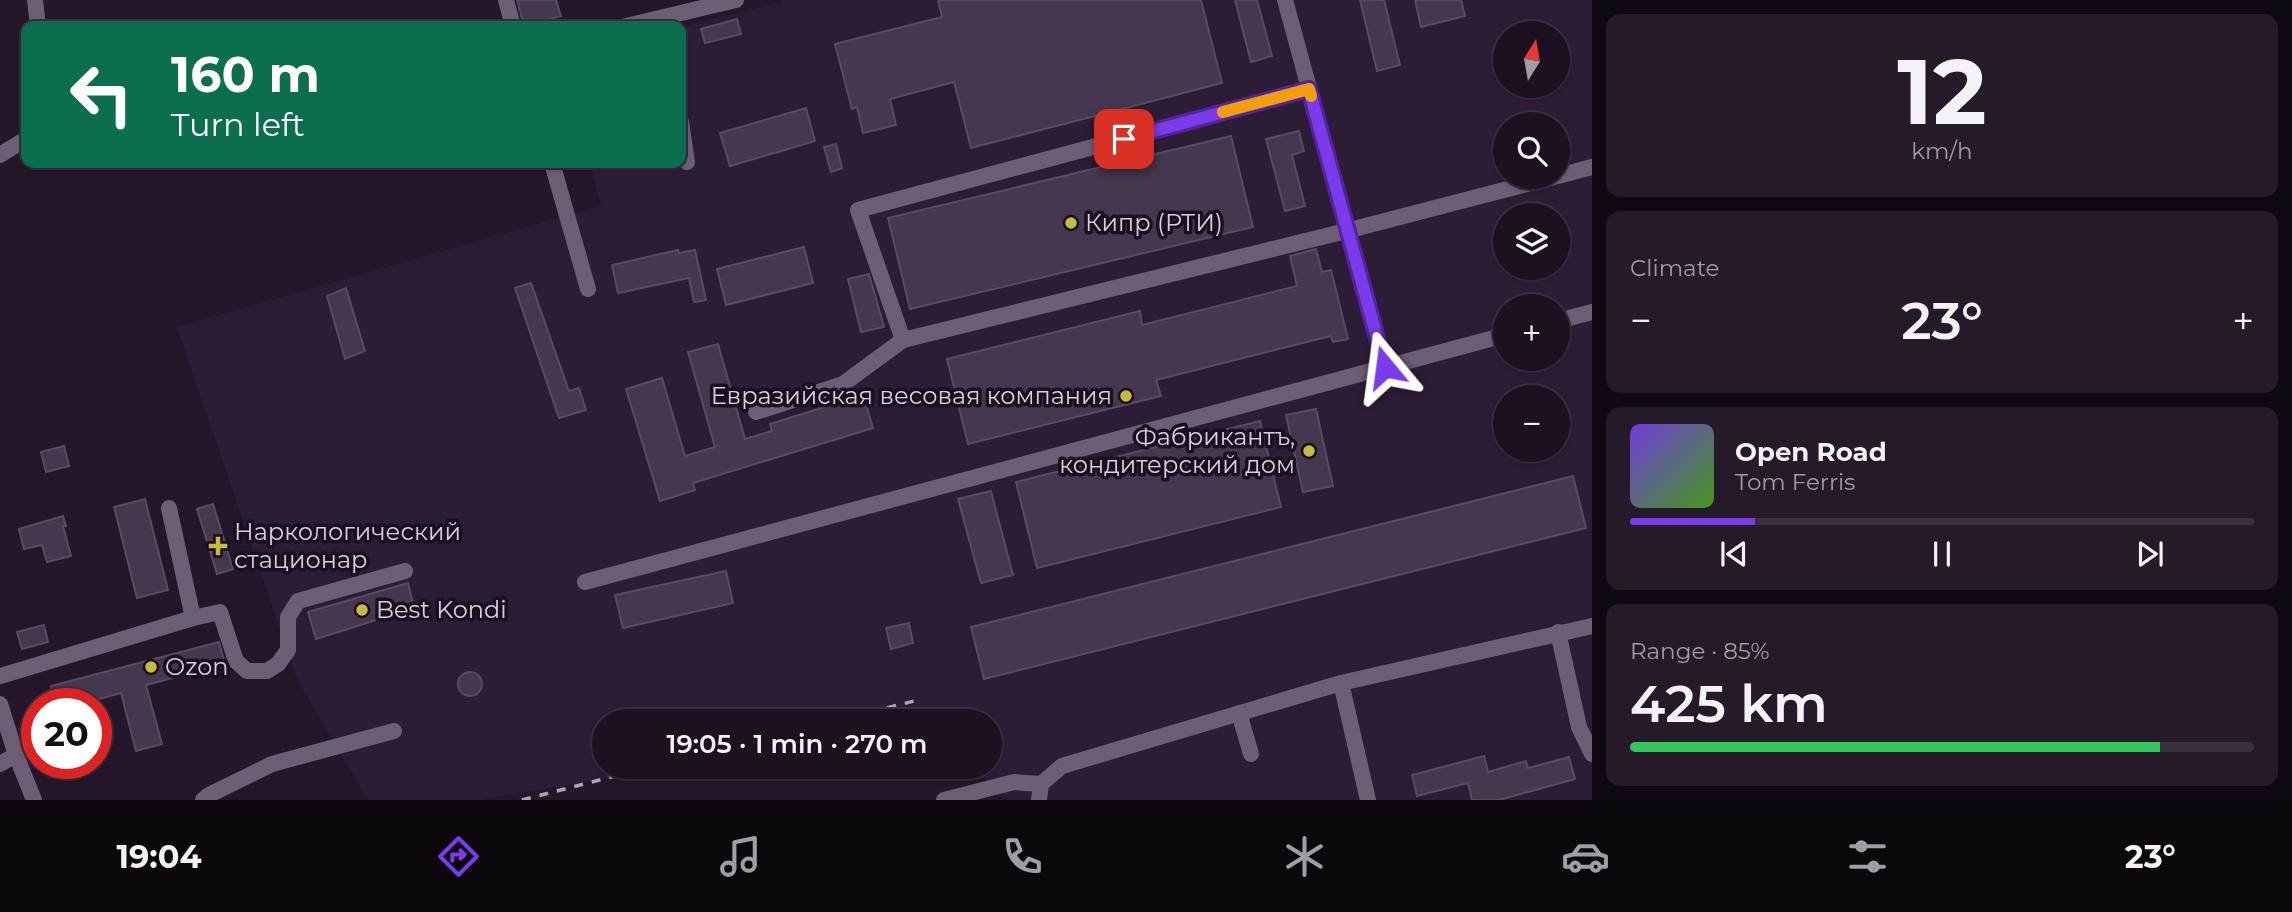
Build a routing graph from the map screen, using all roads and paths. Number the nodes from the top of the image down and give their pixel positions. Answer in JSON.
{"nodes":[{"id":1,"x":35,"y":0,"type":"edge"},
{"id":2,"x":506,"y":0,"type":"edge"},
{"id":3,"x":660,"y":0,"type":"edge"},
{"id":4,"x":736,"y":0,"type":"edge"},
{"id":5,"x":1285,"y":0,"type":"edge"},
{"id":6,"x":37,"y":21,"type":"edge"},
{"id":7,"x":512,"y":21,"type":"edge"},
{"id":8,"x":665,"y":21,"type":"edge"},
{"id":9,"x":668,"y":21,"type":"edge"},
{"id":10,"x":1309,"y":89,"type":"junction"},
{"id":11,"x":21,"y":142,"type":"edge"},
{"id":12,"x":0,"y":155,"type":"edge"},
{"id":13,"x":686,"y":155,"type":"edge"},
{"id":14,"x":687,"y":162,"type":"dead end"},
{"id":15,"x":1592,"y":167,"type":"edge"},
{"id":16,"x":553,"y":168,"type":"edge"},
{"id":17,"x":1570,"y":172,"type":"edge"},
{"id":18,"x":1506,"y":189,"type":"edge"},
{"id":19,"x":1346,"y":231,"type":"junction"},
{"id":20,"x":588,"y":289,"type":"dead end"},
{"id":21,"x":1592,"y":312,"type":"edge"},
{"id":22,"x":1570,"y":318,"type":"edge"},
{"id":23,"x":1493,"y":338,"type":"edge"},
{"id":24,"x":903,"y":340,"type":"junction"},
{"id":25,"x":1385,"y":367,"type":"junction"},
{"id":26,"x":756,"y":412,"type":"dead end"},
{"id":27,"x":169,"y":508,"type":"dead end"},
{"id":28,"x":405,"y":571,"type":"dead end"},
{"id":29,"x":585,"y":582,"type":"dead end"},
{"id":30,"x":193,"y":618,"type":"junction"},
{"id":31,"x":1592,"y":626,"type":"edge"},
{"id":32,"x":1558,"y":632,"type":"junction"},
{"id":33,"x":0,"y":676,"type":"edge"},
{"id":34,"x":1341,"y":683,"type":"junction"},
{"id":35,"x":0,"y":704,"type":"edge"},
{"id":36,"x":1239,"y":713,"type":"junction"},
{"id":37,"x":394,"y":731,"type":"dead end"},
{"id":38,"x":1251,"y":754,"type":"dead end"},
{"id":39,"x":1592,"y":754,"type":"edge"},
{"id":40,"x":16,"y":755,"type":"junction"},
{"id":41,"x":0,"y":764,"type":"edge"},
{"id":42,"x":1040,"y":792,"type":"edge"},
{"id":43,"x":34,"y":800,"type":"edge"},
{"id":44,"x":203,"y":800,"type":"edge"},
{"id":45,"x":944,"y":800,"type":"edge"},
{"id":46,"x":1368,"y":800,"type":"edge"}],
"edges":[{"from":1,"to":6,"type":"street"},
{"from":2,"to":7,"type":"street"},
{"from":3,"to":8,"type":"street"},
{"from":4,"to":9,"type":"street"},
{"from":5,"to":10,"type":"street"},
{"from":10,"to":19,"type":"street"},
{"from":10,"to":24,"type":"street"},
{"from":11,"to":12,"type":"street"},
{"from":13,"to":14,"type":"street"},
{"from":15,"to":17,"type":"street"},
{"from":16,"to":20,"type":"street"},
{"from":18,"to":19,"type":"street"},
{"from":19,"to":24,"type":"street"},
{"from":19,"to":25,"type":"street"},
{"from":21,"to":22,"type":"street"},
{"from":23,"to":25,"type":"street"},
{"from":24,"to":26,"type":"street"},
{"from":25,"to":29,"type":"street"},
{"from":27,"to":30,"type":"street"},
{"from":28,"to":30,"type":"street"},
{"from":30,"to":33,"type":"street"},
{"from":31,"to":32,"type":"street"},
{"from":32,"to":34,"type":"street"},
{"from":32,"to":39,"type":"street"},
{"from":34,"to":36,"type":"street"},
{"from":34,"to":46,"type":"street"},
{"from":35,"to":40,"type":"street"},
{"from":36,"to":38,"type":"street"},
{"from":36,"to":42,"type":"street"},
{"from":37,"to":44,"type":"street"},
{"from":40,"to":41,"type":"street"},
{"from":40,"to":43,"type":"street"},
{"from":42,"to":45,"type":"street"}]}
